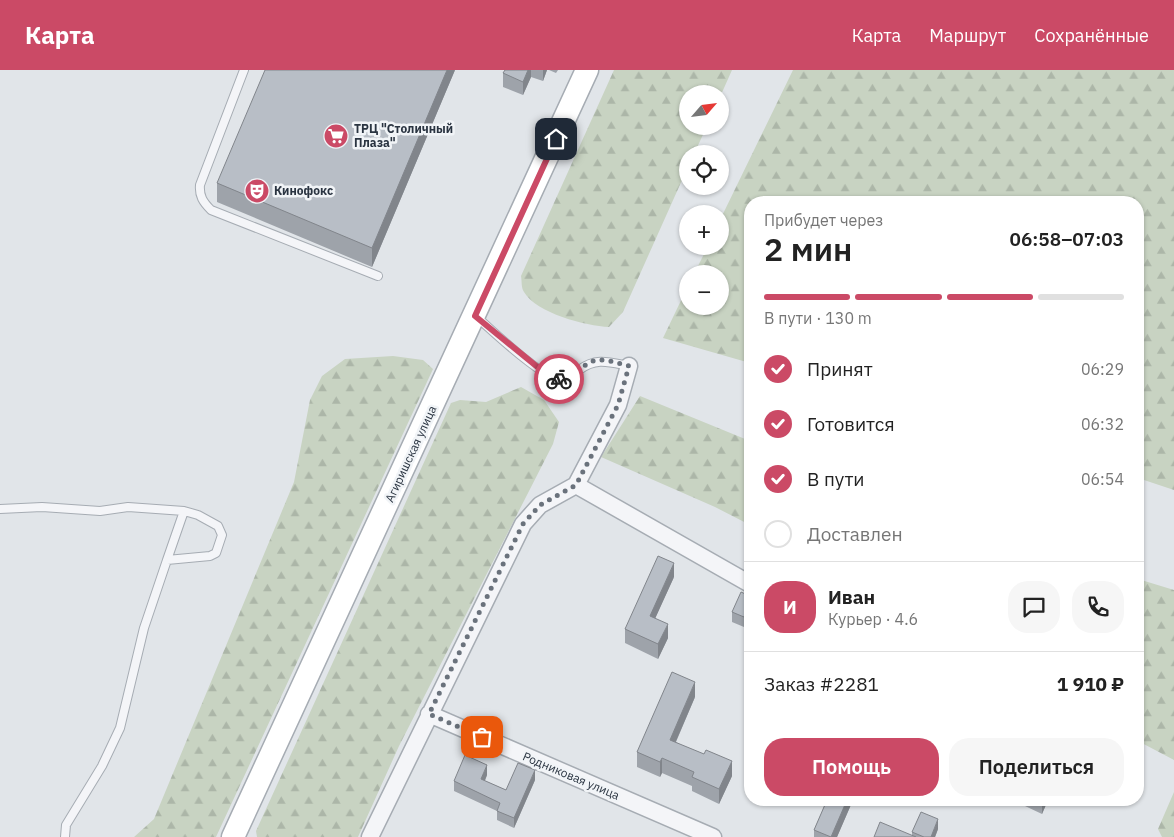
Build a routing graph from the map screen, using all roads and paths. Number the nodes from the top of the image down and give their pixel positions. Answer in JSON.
{"nodes":[{"id":1,"x":244,"y":70,"type":"edge"},
{"id":2,"x":587,"y":70,"type":"edge"},
{"id":3,"x":378,"y":276,"type":"dead end"},
{"id":4,"x":475,"y":316,"type":"junction"},
{"id":5,"x":629,"y":366,"type":"joint"},
{"id":6,"x":576,"y":485,"type":"junction"},
{"id":7,"x":0,"y":509,"type":"edge"},
{"id":8,"x":184,"y":511,"type":"junction"},
{"id":9,"x":167,"y":560,"type":"junction"},
{"id":10,"x":744,"y":581,"type":"edge"},
{"id":11,"x":429,"y":714,"type":"junction"},
{"id":12,"x":65,"y":837,"type":"edge"},
{"id":13,"x":233,"y":837,"type":"edge"},
{"id":14,"x":370,"y":837,"type":"edge"},
{"id":15,"x":713,"y":837,"type":"edge"}],
"edges":[{"from":1,"to":3,"type":"lane"},
{"from":2,"to":4,"type":"street","name":"Агиришская улица"},
{"from":4,"to":5,"type":"lane"},
{"from":4,"to":13,"type":"street","name":"Агиришская улица"},
{"from":5,"to":6,"type":"street"},
{"from":6,"to":10,"type":"street"},
{"from":6,"to":11,"type":"street"},
{"from":7,"to":8,"type":"lane"},
{"from":8,"to":9,"type":"lane"},
{"from":8,"to":9,"type":"lane"},
{"from":9,"to":12,"type":"lane"},
{"from":11,"to":14,"type":"street"},
{"from":11,"to":15,"type":"street","name":"Родниковая улица"}]}
